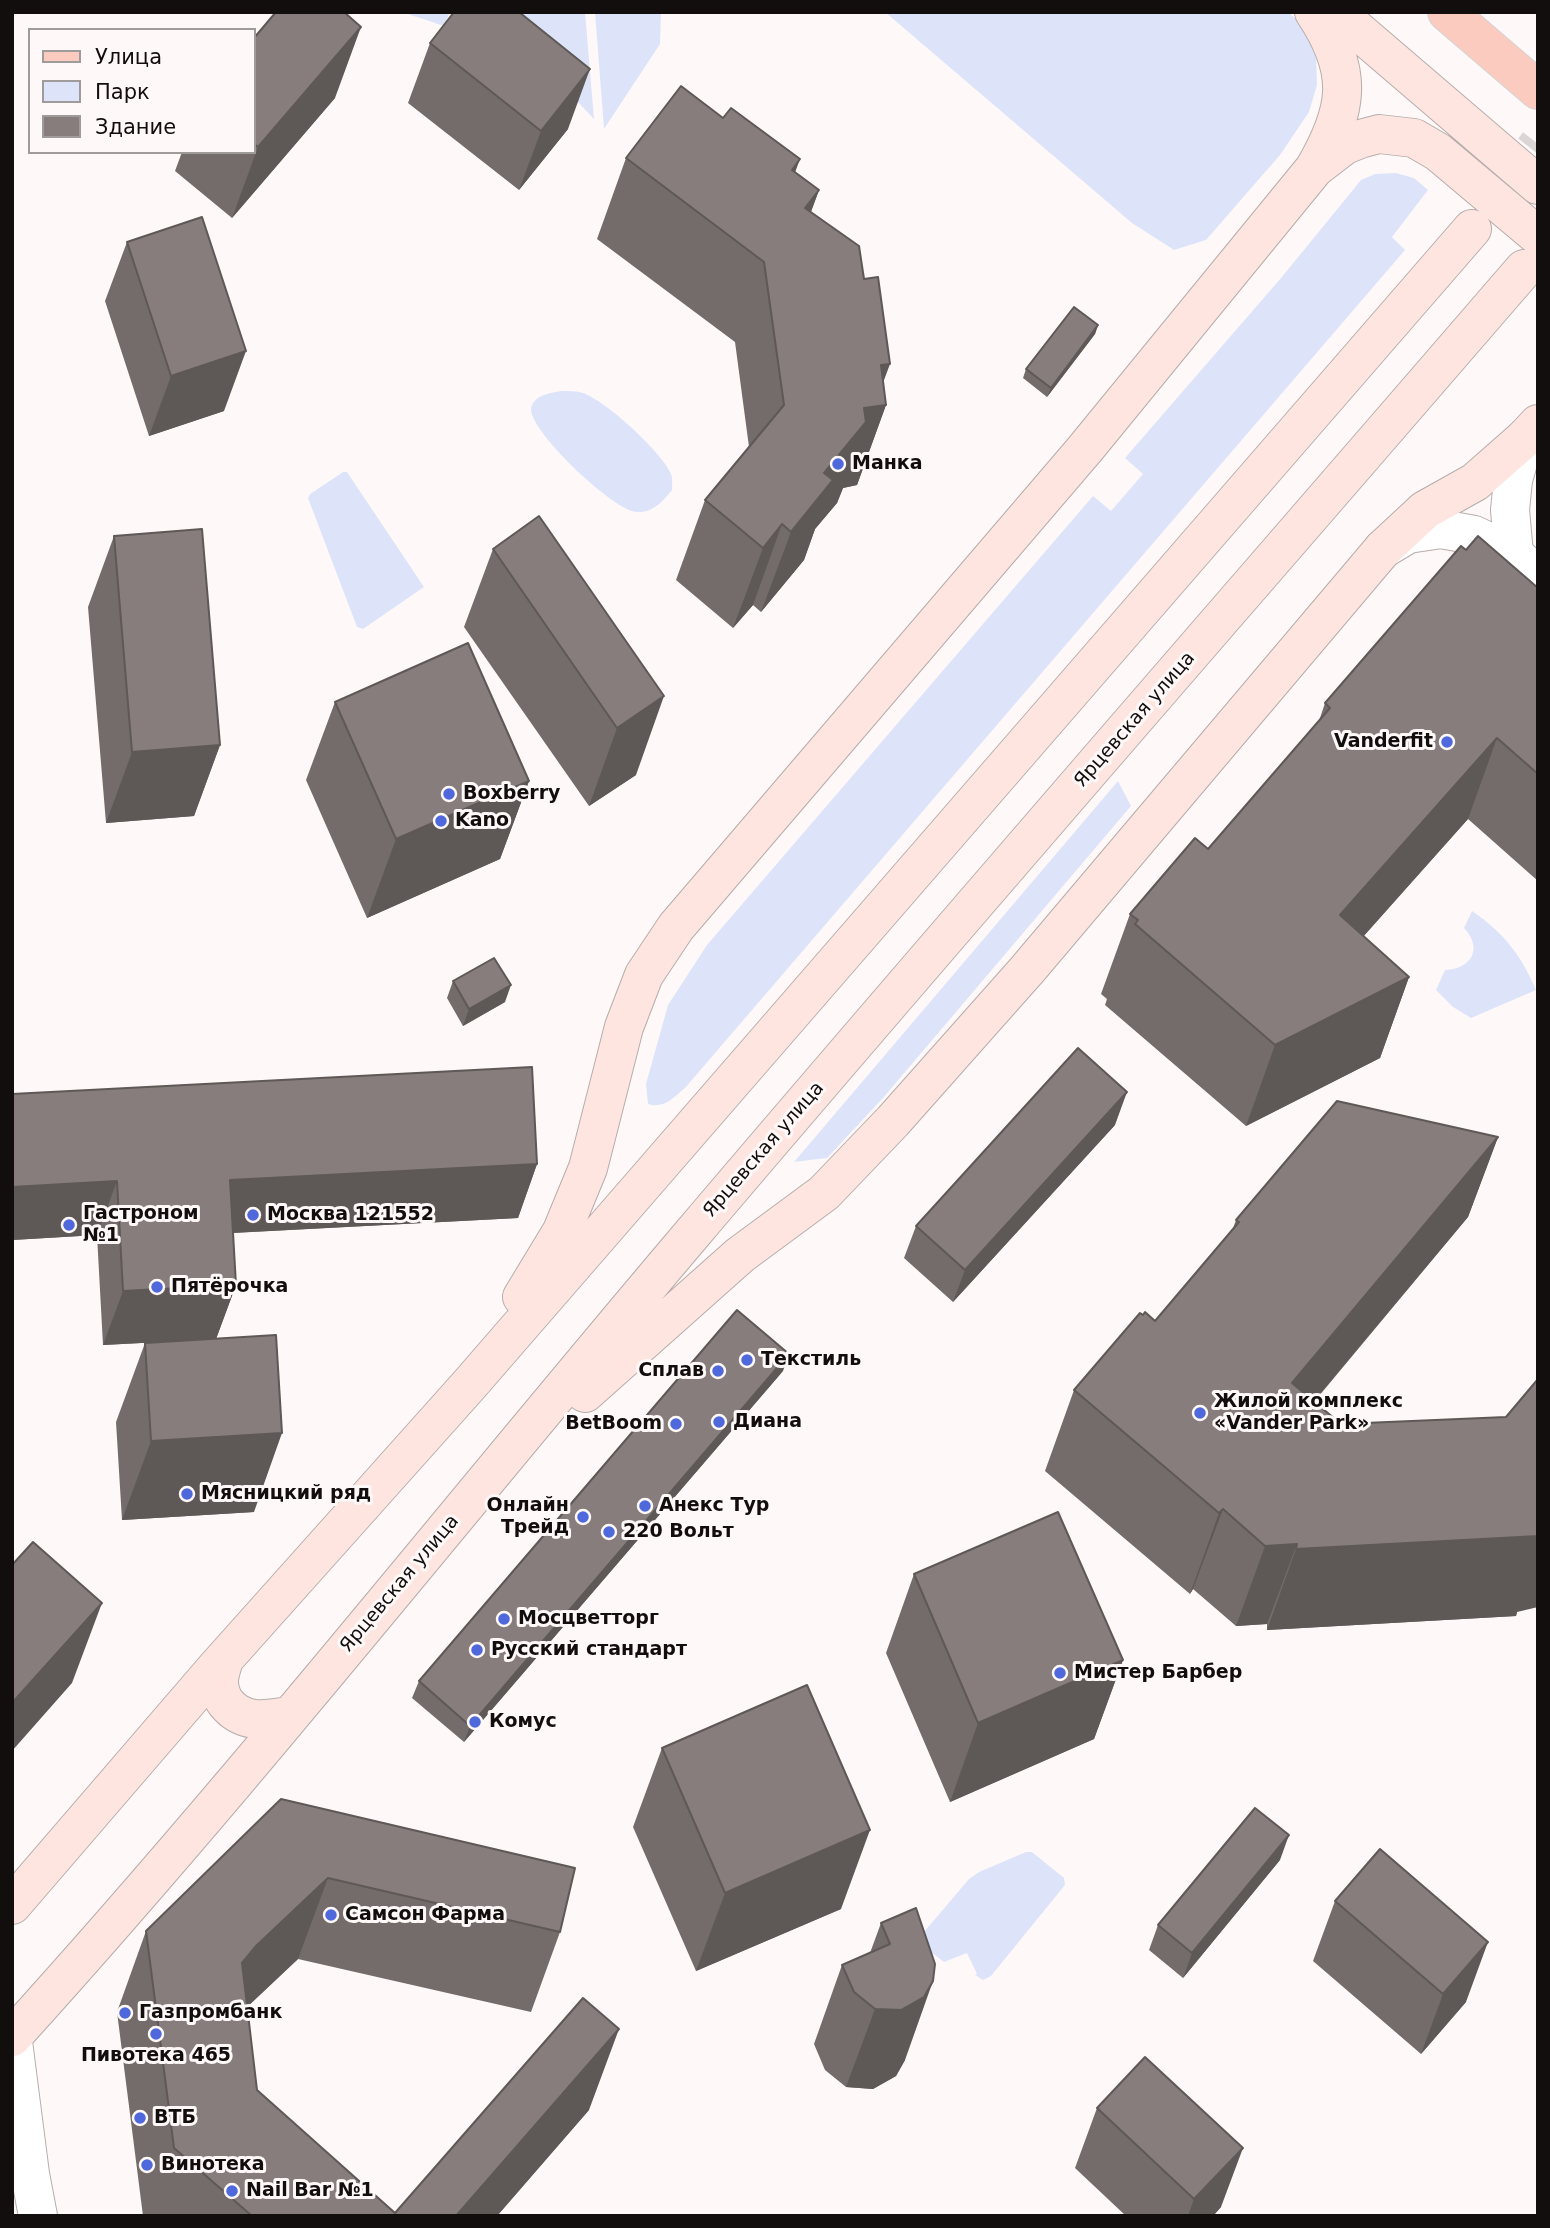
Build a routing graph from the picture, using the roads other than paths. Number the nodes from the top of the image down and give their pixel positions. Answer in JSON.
{"nodes":[{"id":1,"x":1314,"y":12,"type":"edge"},
{"id":2,"x":1336,"y":12,"type":"edge"},
{"id":3,"x":1447,"y":12,"type":"edge"},
{"id":4,"x":1538,"y":90,"type":"edge"},
{"id":5,"x":1314,"y":169,"type":"junction"},
{"id":6,"x":1538,"y":185,"type":"edge"},
{"id":7,"x":1472,"y":229,"type":"tunnel mouth"},
{"id":8,"x":1531,"y":252,"type":"edge"},
{"id":9,"x":1532,"y":431,"type":"edge"},
{"id":10,"x":1383,"y":549,"type":"junction"},
{"id":11,"x":1526,"y":565,"type":"edge"},
{"id":12,"x":469,"y":1385,"type":"junction"},
{"id":13,"x":492,"y":1475,"type":"junction"},
{"id":14,"x":224,"y":1660,"type":"junction"},
{"id":15,"x":288,"y":1716,"type":"junction"},
{"id":16,"x":12,"y":1905,"type":"edge"},
{"id":17,"x":13,"y":2035,"type":"edge"},
{"id":18,"x":24,"y":2117,"type":"junction"},
{"id":19,"x":12,"y":2170,"type":"edge"},
{"id":20,"x":38,"y":2216,"type":"edge"}],
"edges":[{"from":1,"to":5,"type":"main road"},
{"from":2,"to":6,"type":"main road"},
{"from":3,"to":4,"type":"main road"},
{"from":5,"to":8,"type":"main road"},
{"from":5,"to":12,"type":"main road"},
{"from":7,"to":12,"type":"main road"},
{"from":8,"to":13,"type":"main road","name":"Ярцевская улица"},
{"from":9,"to":10,"type":"main road"},
{"from":9,"to":11,"type":"street"},
{"from":10,"to":11,"type":"street"},
{"from":10,"to":13,"type":"main road"},
{"from":12,"to":14,"type":"main road"},
{"from":13,"to":15,"type":"main road","name":"Ярцевская улица"},
{"from":14,"to":15,"type":"main road"},
{"from":14,"to":16,"type":"main road"},
{"from":15,"to":17,"type":"main road","name":"Ярцевская улица"},
{"from":17,"to":18,"type":"street"},
{"from":18,"to":19,"type":"street"},
{"from":18,"to":20,"type":"street"}]}
